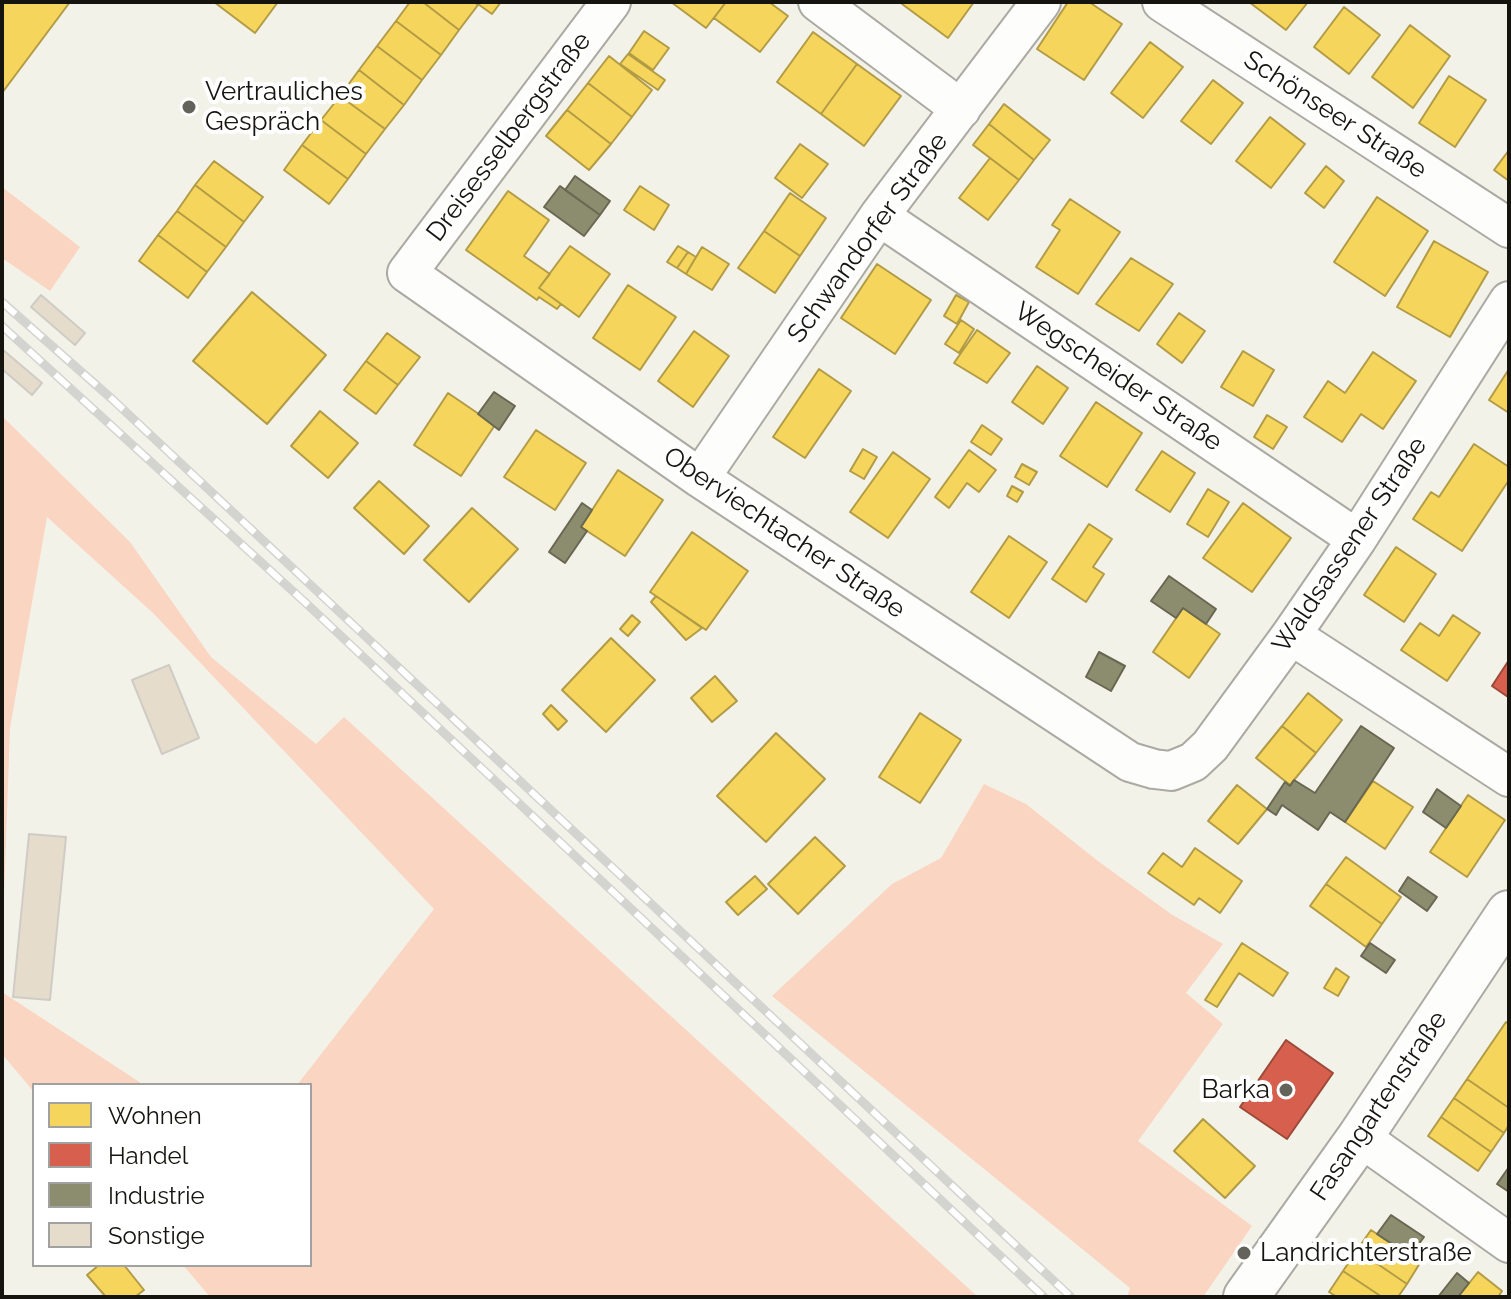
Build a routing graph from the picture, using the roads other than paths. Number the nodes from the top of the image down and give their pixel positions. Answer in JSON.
{"nodes":[{"id":1,"x":611,"y":2,"type":"edge"},
{"id":2,"x":818,"y":2,"type":"edge"},
{"id":3,"x":1041,"y":2,"type":"edge"},
{"id":4,"x":1162,"y":2,"type":"edge"},
{"id":5,"x":961,"y":109,"type":"junction"},
{"id":6,"x":879,"y":216,"type":"junction"},
{"id":7,"x":1509,"y":228,"type":"edge"},
{"id":8,"x":407,"y":273,"type":"joint"},
{"id":9,"x":1509,"y":301,"type":"edge"},
{"id":10,"x":700,"y":478,"type":"junction"},
{"id":11,"x":1357,"y":539,"type":"junction"},
{"id":12,"x":1291,"y":635,"type":"junction"},
{"id":13,"x":1171,"y":771,"type":"joint"},
{"id":14,"x":1509,"y":777,"type":"edge"},
{"id":15,"x":1509,"y":913,"type":"edge"},
{"id":16,"x":1360,"y":1137,"type":"junction"},
{"id":17,"x":1509,"y":1243,"type":"edge"},
{"id":18,"x":1246,"y":1297,"type":"edge"}],
"edges":[{"from":1,"to":8,"type":"street","name":"Dreisesselbergstraße"},
{"from":2,"to":5,"type":"street"},
{"from":3,"to":5,"type":"street","name":"Schwandorfer Straße"},
{"from":4,"to":7,"type":"street","name":"Schönseer Straße"},
{"from":5,"to":6,"type":"street","name":"Schwandorfer Straße"},
{"from":6,"to":10,"type":"street","name":"Schwandorfer Straße"},
{"from":6,"to":11,"type":"street","name":"Wegscheider Straße"},
{"from":8,"to":10,"type":"street","name":"Oberviechtacher Straße"},
{"from":9,"to":11,"type":"street","name":"Waldsassener Straße"},
{"from":10,"to":13,"type":"street","name":"Oberviechtacher Straße"},
{"from":11,"to":12,"type":"street","name":"Waldsassener Straße"},
{"from":12,"to":13,"type":"street","name":"Waldsassener Straße"},
{"from":12,"to":14,"type":"street"},
{"from":15,"to":16,"type":"street","name":"Fasangartenstraße"},
{"from":16,"to":17,"type":"street"},
{"from":16,"to":18,"type":"street","name":"Fasangartenstraße"}]}
